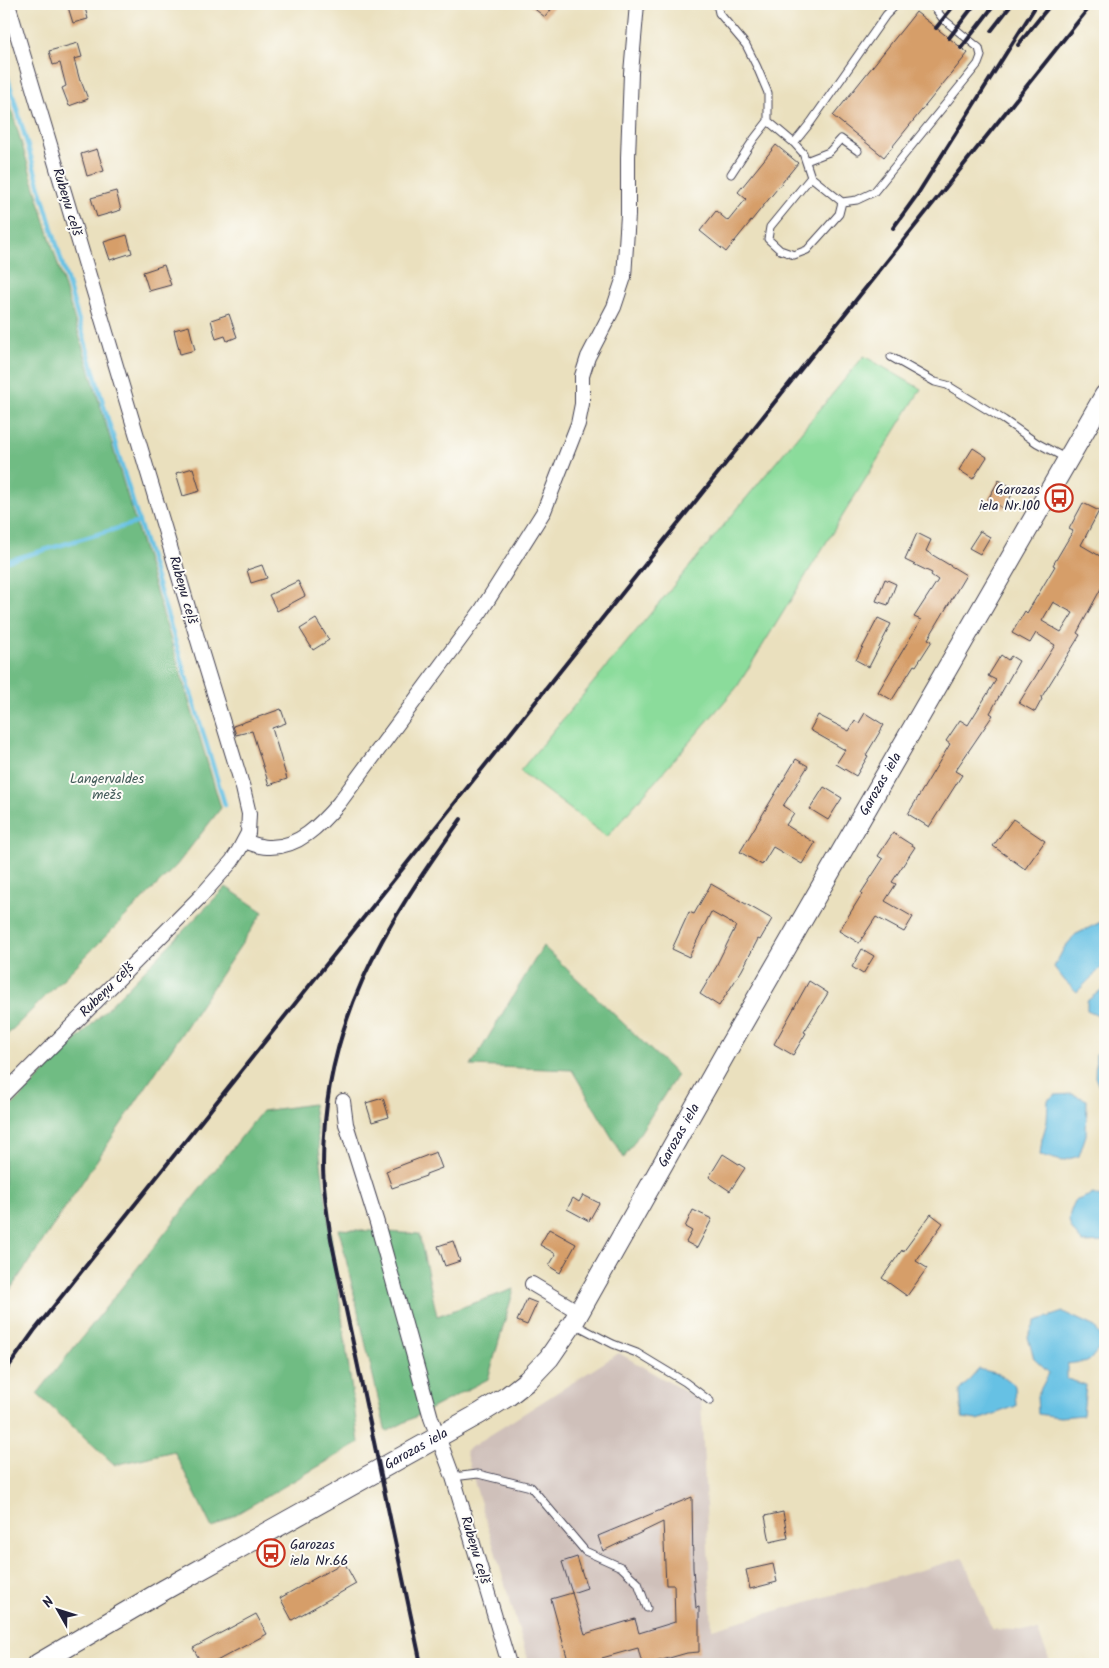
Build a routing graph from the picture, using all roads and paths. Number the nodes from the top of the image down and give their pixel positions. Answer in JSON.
{"nodes":[{"id":1,"x":8,"y":4,"type":"edge"},
{"id":2,"x":637,"y":4,"type":"edge"},
{"id":3,"x":717,"y":4,"type":"edge"},
{"id":4,"x":896,"y":4,"type":"edge"},
{"id":5,"x":932,"y":4,"type":"edge"},
{"id":6,"x":768,"y":121,"type":"junction"},
{"id":7,"x":794,"y":143,"type":"junction"},
{"id":8,"x":858,"y":151,"type":"dead end"},
{"id":9,"x":806,"y":162,"type":"junction"},
{"id":10,"x":731,"y":174,"type":"dead end"},
{"id":11,"x":811,"y":177,"type":"junction"},
{"id":12,"x":842,"y":202,"type":"junction"},
{"id":13,"x":891,"y":357,"type":"dead end"},
{"id":14,"x":1105,"y":395,"type":"edge"},
{"id":15,"x":1068,"y":460,"type":"junction"},
{"id":16,"x":244,"y":841,"type":"junction"},
{"id":17,"x":4,"y":1094,"type":"edge"},
{"id":18,"x":343,"y":1101,"type":"dead end"},
{"id":19,"x":532,"y":1284,"type":"dead end"},
{"id":20,"x":576,"y":1317,"type":"junction"},
{"id":21,"x":710,"y":1401,"type":"dead end"},
{"id":22,"x":437,"y":1437,"type":"junction"},
{"id":23,"x":453,"y":1477,"type":"junction"},
{"id":24,"x":647,"y":1608,"type":"dead end"},
{"id":25,"x":38,"y":1664,"type":"edge"},
{"id":26,"x":509,"y":1664,"type":"edge"}],
"edges":[{"from":1,"to":16,"type":"street","name":"Rubeņu ceļš"},
{"from":2,"to":16,"type":"street"},
{"from":3,"to":6,"type":"lane"},
{"from":4,"to":7,"type":"lane"},
{"from":5,"to":12,"type":"lane"},
{"from":6,"to":7,"type":"lane"},
{"from":6,"to":10,"type":"lane"},
{"from":7,"to":9,"type":"lane"},
{"from":8,"to":9,"type":"lane"},
{"from":9,"to":11,"type":"lane"},
{"from":11,"to":12,"type":"lane"},
{"from":11,"to":12,"type":"lane"},
{"from":13,"to":15,"type":"lane"},
{"from":14,"to":15,"type":"main road","name":"Garozas iela"},
{"from":15,"to":20,"type":"main road","name":"Garozas iela"},
{"from":16,"to":17,"type":"street","name":"Rubeņu ceļš"},
{"from":18,"to":22,"type":"street","name":"Rubeņu ceļš"},
{"from":19,"to":20,"type":"street"},
{"from":20,"to":21,"type":"lane"},
{"from":20,"to":22,"type":"main road","name":"Garozas iela"},
{"from":22,"to":23,"type":"street","name":"Rubeņu ceļš"},
{"from":22,"to":25,"type":"main road","name":"Garozas iela"},
{"from":23,"to":24,"type":"lane"},
{"from":23,"to":26,"type":"street","name":"Rubeņu ceļš"}]}
